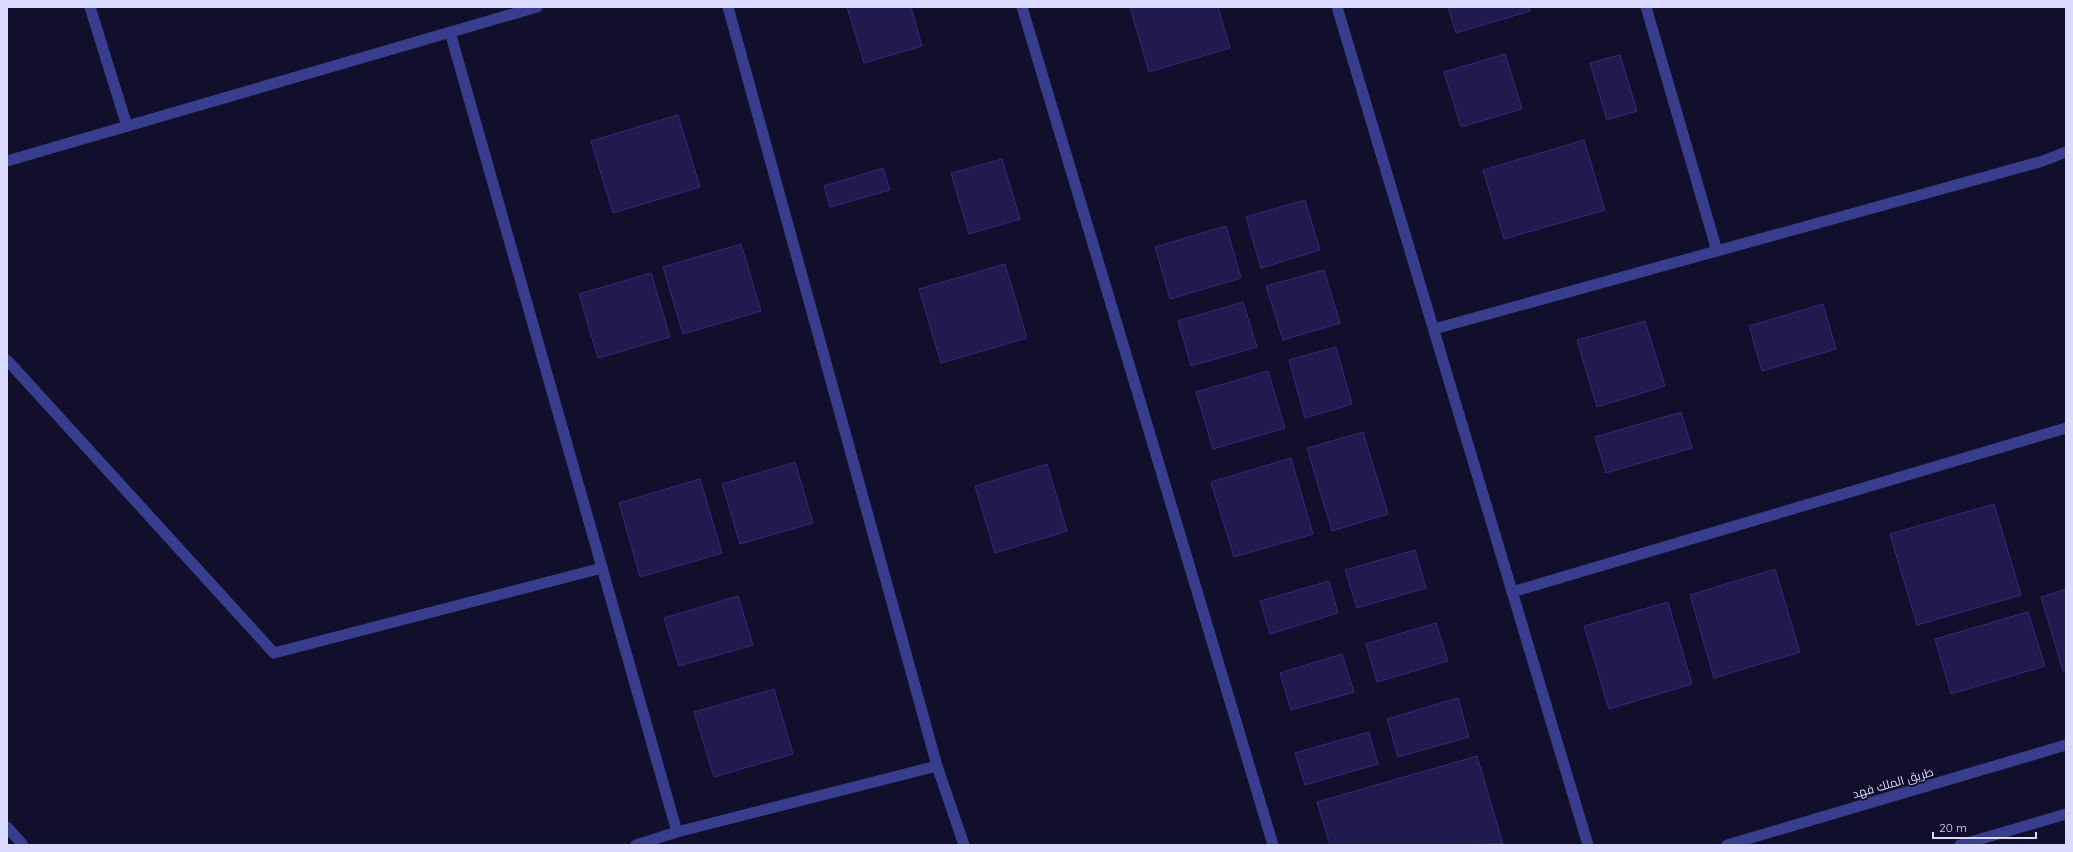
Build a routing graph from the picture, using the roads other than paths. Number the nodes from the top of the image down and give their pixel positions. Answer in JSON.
{"nodes":[{"id":1,"x":90,"y":7,"type":"edge"},
{"id":2,"x":537,"y":7,"type":"edge"},
{"id":3,"x":728,"y":7,"type":"edge"},
{"id":4,"x":1022,"y":7,"type":"edge"},
{"id":5,"x":1337,"y":7,"type":"edge"},
{"id":6,"x":1646,"y":7,"type":"edge"},
{"id":7,"x":450,"y":32,"type":"junction"},
{"id":8,"x":127,"y":126,"type":"junction"},
{"id":9,"x":2066,"y":152,"type":"edge"},
{"id":10,"x":7,"y":161,"type":"edge"},
{"id":11,"x":1717,"y":251,"type":"junction"},
{"id":12,"x":1434,"y":329,"type":"junction"},
{"id":13,"x":7,"y":360,"type":"edge"},
{"id":14,"x":2066,"y":428,"type":"edge"},
{"id":15,"x":602,"y":568,"type":"junction"},
{"id":16,"x":1512,"y":592,"type":"junction"},
{"id":17,"x":2066,"y":745,"type":"edge"},
{"id":18,"x":937,"y":766,"type":"junction"},
{"id":19,"x":2066,"y":814,"type":"edge"},
{"id":20,"x":7,"y":827,"type":"edge"},
{"id":21,"x":677,"y":832,"type":"junction"},
{"id":22,"x":23,"y":845,"type":"edge"},
{"id":23,"x":636,"y":845,"type":"edge"},
{"id":24,"x":964,"y":845,"type":"edge"},
{"id":25,"x":1273,"y":845,"type":"edge"},
{"id":26,"x":1588,"y":845,"type":"edge"},
{"id":27,"x":1727,"y":845,"type":"edge"},
{"id":28,"x":1960,"y":845,"type":"edge"}],
"edges":[{"from":1,"to":8,"type":"street"},
{"from":2,"to":7,"type":"street"},
{"from":3,"to":18,"type":"street"},
{"from":4,"to":25,"type":"street"},
{"from":5,"to":12,"type":"street"},
{"from":6,"to":11,"type":"street"},
{"from":7,"to":8,"type":"street"},
{"from":7,"to":15,"type":"street"},
{"from":8,"to":10,"type":"street"},
{"from":9,"to":11,"type":"street"},
{"from":11,"to":12,"type":"street"},
{"from":12,"to":16,"type":"street"},
{"from":13,"to":15,"type":"street"},
{"from":14,"to":16,"type":"street"},
{"from":15,"to":21,"type":"street"},
{"from":16,"to":26,"type":"street"},
{"from":17,"to":27,"type":"street","name":"طريق الملك فهد"},
{"from":18,"to":21,"type":"street"},
{"from":18,"to":24,"type":"street"},
{"from":19,"to":28,"type":"street"},
{"from":20,"to":22,"type":"street"},
{"from":21,"to":23,"type":"street"}]}
